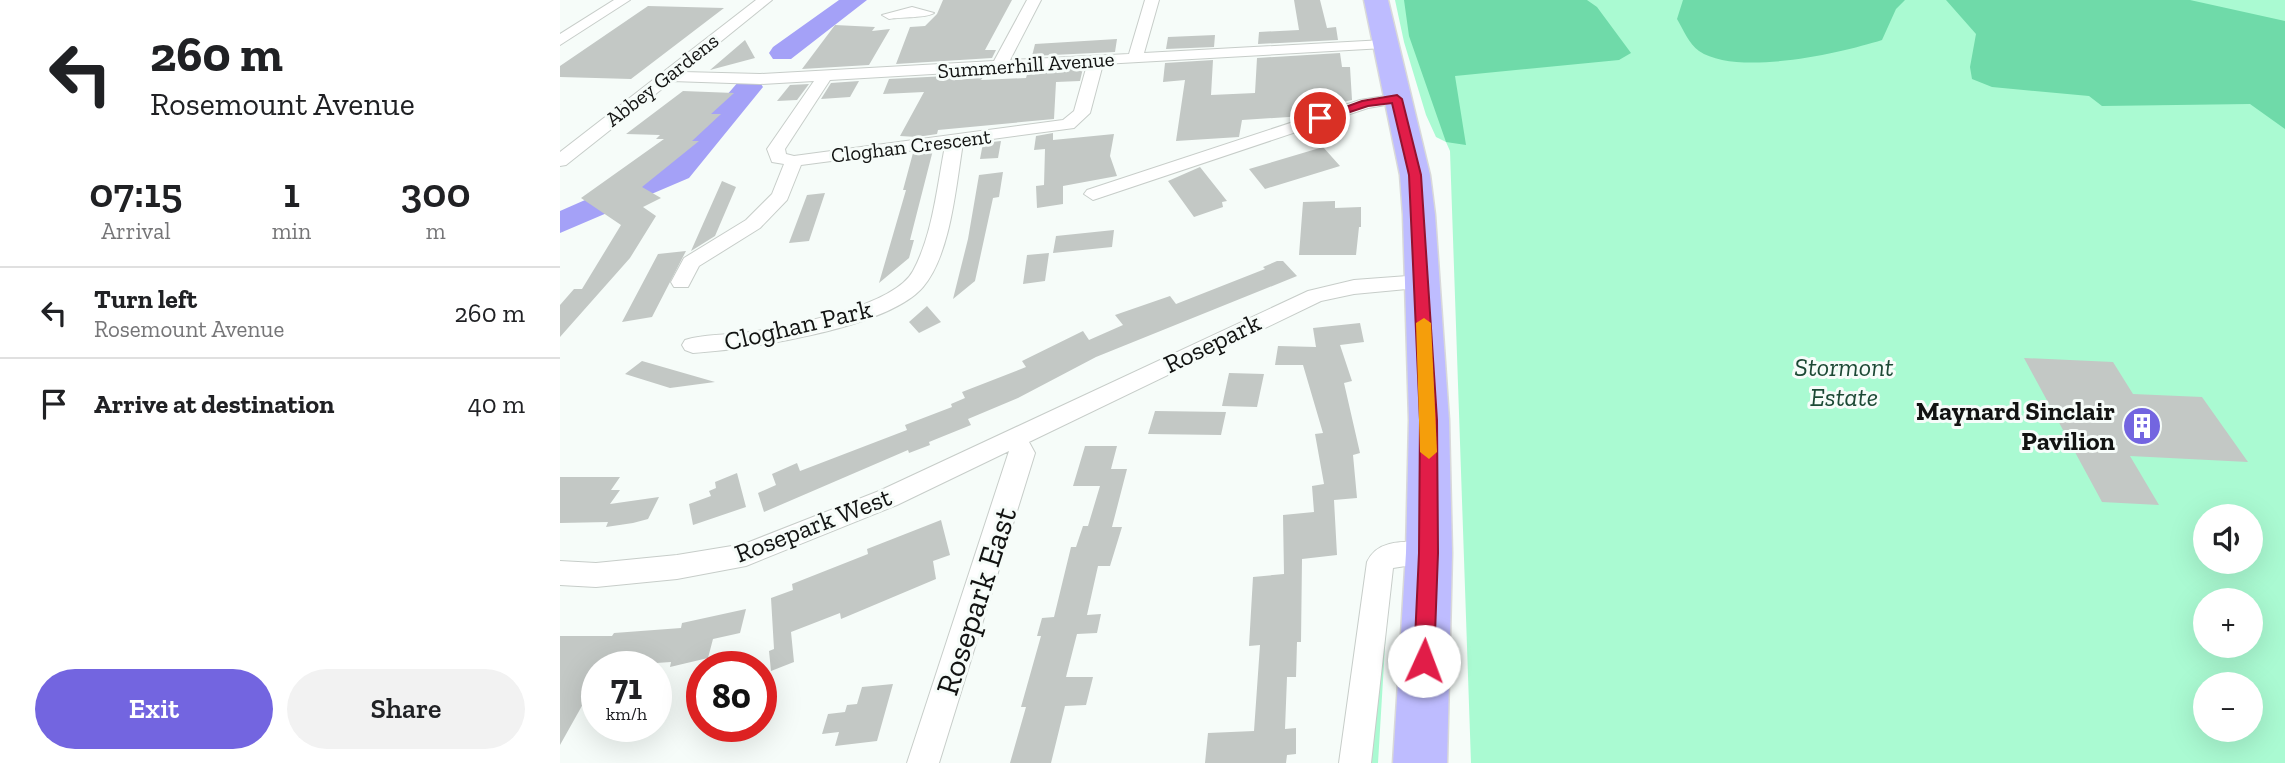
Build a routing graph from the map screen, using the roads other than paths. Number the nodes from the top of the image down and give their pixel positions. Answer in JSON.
{"nodes":[{"id":1,"x":624,"y":0,"type":"edge"},
{"id":2,"x":765,"y":0,"type":"edge"},
{"id":3,"x":1034,"y":0,"type":"edge"},
{"id":4,"x":1152,"y":0,"type":"edge"},
{"id":5,"x":1376,"y":0,"type":"edge"},
{"id":6,"x":919,"y":8,"type":"edge"},
{"id":7,"x":889,"y":15,"type":"dead end"},
{"id":8,"x":560,"y":41,"type":"edge"},
{"id":9,"x":1384,"y":44,"type":"junction"},
{"id":10,"x":1135,"y":58,"type":"junction"},
{"id":11,"x":1096,"y":61,"type":"junction"},
{"id":12,"x":999,"y":67,"type":"junction"},
{"id":13,"x":667,"y":76,"type":"junction"},
{"id":14,"x":825,"y":76,"type":"junction"},
{"id":15,"x":1397,"y":99,"type":"junction"},
{"id":16,"x":956,"y":140,"type":"junction"},
{"id":17,"x":560,"y":161,"type":"edge"},
{"id":18,"x":794,"y":161,"type":"junction"},
{"id":19,"x":1093,"y":194,"type":"dead end"},
{"id":20,"x":681,"y":282,"type":"dead end"},
{"id":21,"x":1421,"y":282,"type":"junction"},
{"id":22,"x":693,"y":345,"type":"dead end"},
{"id":23,"x":1015,"y":440,"type":"junction"},
{"id":24,"x":1429,"y":553,"type":"junction"},
{"id":25,"x":560,"y":573,"type":"edge"},
{"id":26,"x":923,"y":763,"type":"edge"},
{"id":27,"x":1354,"y":763,"type":"edge"},
{"id":28,"x":1420,"y":763,"type":"edge"}],
"edges":[{"from":1,"to":8,"type":"street"},
{"from":2,"to":13,"type":"street","name":"Abbey Gardens"},
{"from":3,"to":12,"type":"street"},
{"from":4,"to":10,"type":"street"},
{"from":5,"to":9,"type":"highway"},
{"from":6,"to":7,"type":"street"},
{"from":9,"to":10,"type":"street","name":"Summerhill Avenue"},
{"from":9,"to":15,"type":"highway"},
{"from":10,"to":11,"type":"street","name":"Summerhill Avenue"},
{"from":11,"to":12,"type":"street","name":"Summerhill Avenue"},
{"from":11,"to":16,"type":"street","name":"Cloghan Crescent"},
{"from":12,"to":14,"type":"street","name":"Summerhill Avenue"},
{"from":13,"to":14,"type":"street","name":"Summerhill Avenue"},
{"from":13,"to":17,"type":"street","name":"Abbey Gardens"},
{"from":14,"to":18,"type":"street","name":"Cloghan Crescent"},
{"from":15,"to":19,"type":"street"},
{"from":15,"to":21,"type":"highway"},
{"from":16,"to":18,"type":"street","name":"Cloghan Crescent"},
{"from":16,"to":22,"type":"street","name":"Cloghan Park"},
{"from":18,"to":20,"type":"street"},
{"from":21,"to":23,"type":"street","name":"Rosepark"},
{"from":21,"to":24,"type":"highway"},
{"from":23,"to":25,"type":"street","name":"Rosepark West"},
{"from":23,"to":26,"type":"street","name":"Rosepark East"},
{"from":24,"to":27,"type":"street"},
{"from":24,"to":28,"type":"highway"}]}
